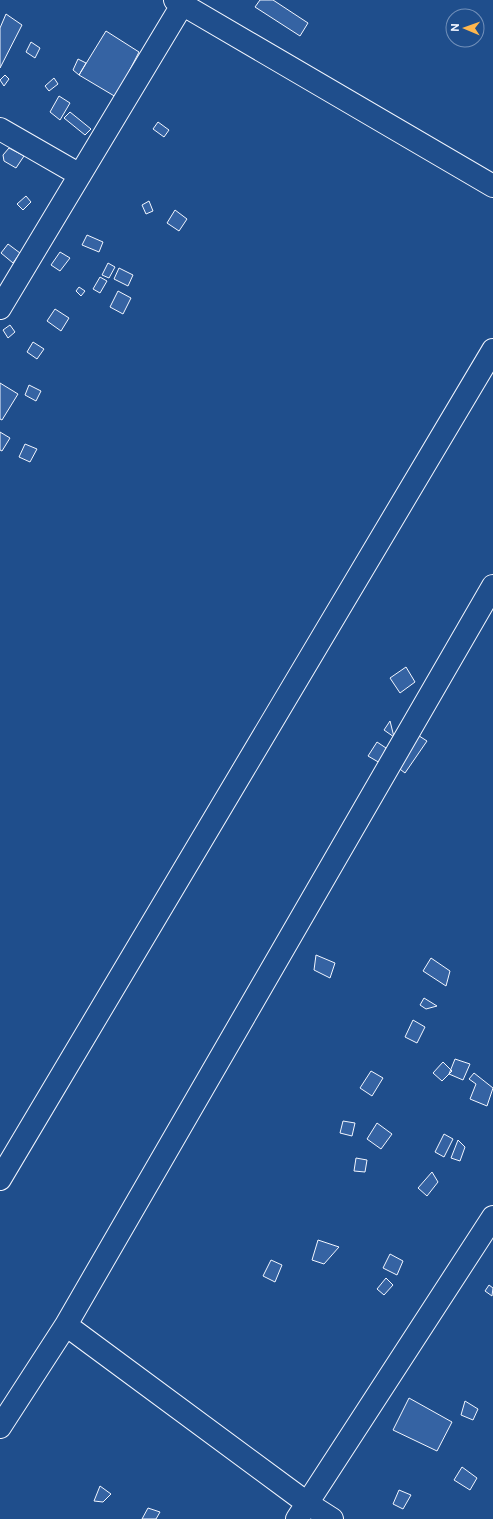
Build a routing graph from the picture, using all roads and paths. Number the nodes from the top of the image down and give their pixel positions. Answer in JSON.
{"nodes":[{"id":1,"x":180,"y":1,"type":"edge"},
{"id":2,"x":0,"y":129,"type":"edge"},
{"id":3,"x":80,"y":175,"type":"junction"},
{"id":4,"x":493,"y":186,"type":"edge"},
{"id":5,"x":0,"y":308,"type":"edge"},
{"id":6,"x":493,"y":350,"type":"edge"},
{"id":7,"x":493,"y":586,"type":"edge"},
{"id":8,"x":0,"y":1179,"type":"edge"},
{"id":9,"x":493,"y":1217,"type":"edge"},
{"id":10,"x":66,"y":1325,"type":"junction"},
{"id":11,"x":0,"y":1427,"type":"edge"},
{"id":12,"x":302,"y":1511,"type":"edge"},
{"id":13,"x":332,"y":1519,"type":"edge"}],
"edges":[{"from":1,"to":3,"type":"street"},
{"from":1,"to":4,"type":"street"},
{"from":2,"to":3,"type":"street"},
{"from":3,"to":5,"type":"street"},
{"from":6,"to":8,"type":"street"},
{"from":7,"to":10,"type":"street"},
{"from":9,"to":12,"type":"street"},
{"from":10,"to":11,"type":"street"},
{"from":10,"to":12,"type":"street"},
{"from":12,"to":13,"type":"street"}]}
